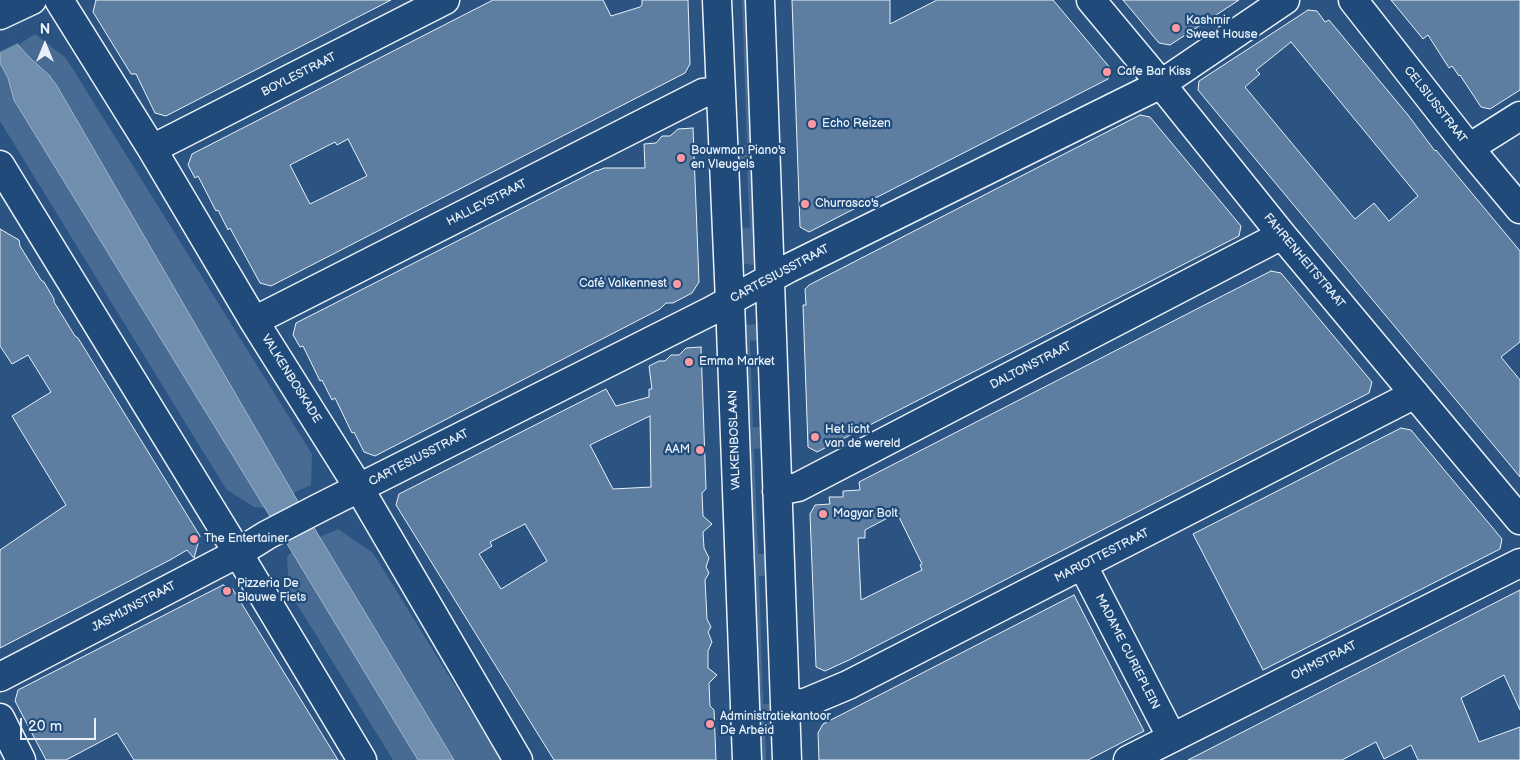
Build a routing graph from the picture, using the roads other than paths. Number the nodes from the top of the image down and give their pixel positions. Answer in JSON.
{"nodes":[{"id":1,"x":32,"y":0,"type":"edge"},
{"id":2,"x":59,"y":0,"type":"edge"},
{"id":3,"x":445,"y":0,"type":"edge"},
{"id":4,"x":717,"y":0,"type":"edge"},
{"id":5,"x":760,"y":0,"type":"edge"},
{"id":6,"x":1091,"y":0,"type":"edge"},
{"id":7,"x":1285,"y":0,"type":"edge"},
{"id":8,"x":1353,"y":0,"type":"edge"},
{"id":9,"x":0,"y":15,"type":"edge"},
{"id":10,"x":1161,"y":84,"type":"junction"},
{"id":11,"x":721,"y":91,"type":"junction"},
{"id":12,"x":1520,"y":116,"type":"edge"},
{"id":13,"x":1469,"y":148,"type":"junction"},
{"id":14,"x":152,"y":149,"type":"junction"},
{"id":15,"x":0,"y":166,"type":"edge"},
{"id":16,"x":1520,"y":209,"type":"edge"},
{"id":17,"x":1282,"y":235,"type":"junction"},
{"id":18,"x":770,"y":278,"type":"junction"},
{"id":19,"x":730,"y":300,"type":"junction"},
{"id":20,"x":254,"y":321,"type":"junction"},
{"id":21,"x":1415,"y":394,"type":"junction"},
{"id":22,"x":359,"y":488,"type":"junction"},
{"id":23,"x":777,"y":491,"type":"junction"},
{"id":24,"x":1520,"y":520,"type":"edge"},
{"id":25,"x":268,"y":535,"type":"joint"},
{"id":26,"x":238,"y":553,"type":"junction"},
{"id":27,"x":1520,"y":563,"type":"edge"},
{"id":28,"x":1082,"y":566,"type":"junction"},
{"id":29,"x":0,"y":678,"type":"edge"},
{"id":30,"x":785,"y":704,"type":"junction"},
{"id":31,"x":0,"y":718,"type":"edge"},
{"id":32,"x":1172,"y":738,"type":"junction"},
{"id":33,"x":21,"y":760,"type":"edge"},
{"id":34,"x":362,"y":760,"type":"edge"},
{"id":35,"x":518,"y":760,"type":"edge"},
{"id":36,"x":747,"y":760,"type":"edge"},
{"id":37,"x":787,"y":760,"type":"edge"},
{"id":38,"x":1128,"y":760,"type":"edge"}],
"edges":[{"from":1,"to":9,"type":"street"},
{"from":2,"to":14,"type":"street","name":"VALKENBOSKADE"},
{"from":3,"to":14,"type":"street","name":"BOYLESTRAAT"},
{"from":4,"to":11,"type":"street","name":"VALKENBOSLAAN"},
{"from":5,"to":18,"type":"street"},
{"from":6,"to":10,"type":"street","name":"FAHRENHEITSTRAAT"},
{"from":7,"to":10,"type":"street","name":"CARTESIUSSTRAAT"},
{"from":8,"to":13,"type":"street","name":"CELSIUSSTRAAT"},
{"from":10,"to":17,"type":"street","name":"FAHRENHEITSTRAAT"},
{"from":10,"to":18,"type":"street","name":"CARTESIUSSTRAAT"},
{"from":11,"to":19,"type":"street","name":"VALKENBOSLAAN"},
{"from":11,"to":20,"type":"street","name":"HALLEYSTRAAT"},
{"from":12,"to":13,"type":"street"},
{"from":13,"to":16,"type":"street","name":"CELSIUSSTRAAT"},
{"from":14,"to":20,"type":"street","name":"VALKENBOSKADE"},
{"from":15,"to":26,"type":"street"},
{"from":17,"to":21,"type":"street","name":"FAHRENHEITSTRAAT"},
{"from":17,"to":23,"type":"street","name":"DALTONSTRAAT"},
{"from":18,"to":19,"type":"street","name":"CARTESIUSSTRAAT"},
{"from":18,"to":23,"type":"street"},
{"from":19,"to":22,"type":"street","name":"CARTESIUSSTRAAT"},
{"from":19,"to":36,"type":"street","name":"VALKENBOSLAAN"},
{"from":20,"to":22,"type":"street","name":"VALKENBOSKADE"},
{"from":21,"to":24,"type":"street","name":"FAHRENHEITSTRAAT"},
{"from":21,"to":28,"type":"street","name":"MARIOTTESTRAAT"},
{"from":22,"to":25,"type":"street","name":"CARTESIUSSTRAAT"},
{"from":22,"to":35,"type":"street","name":"VALKENBOSKADE"},
{"from":23,"to":30,"type":"street"},
{"from":25,"to":26,"type":"street","name":"JASMIJNSTRAAT"},
{"from":26,"to":29,"type":"street","name":"JASMIJNSTRAAT"},
{"from":26,"to":34,"type":"street"},
{"from":27,"to":32,"type":"street","name":"OHMSTRAAT"},
{"from":28,"to":30,"type":"street","name":"MARIOTTESTRAAT"},
{"from":28,"to":32,"type":"street","name":"MADAME CURIEPLEIN"},
{"from":30,"to":37,"type":"street"},
{"from":31,"to":33,"type":"street"},
{"from":32,"to":38,"type":"street","name":"OHMSTRAAT"}]}
